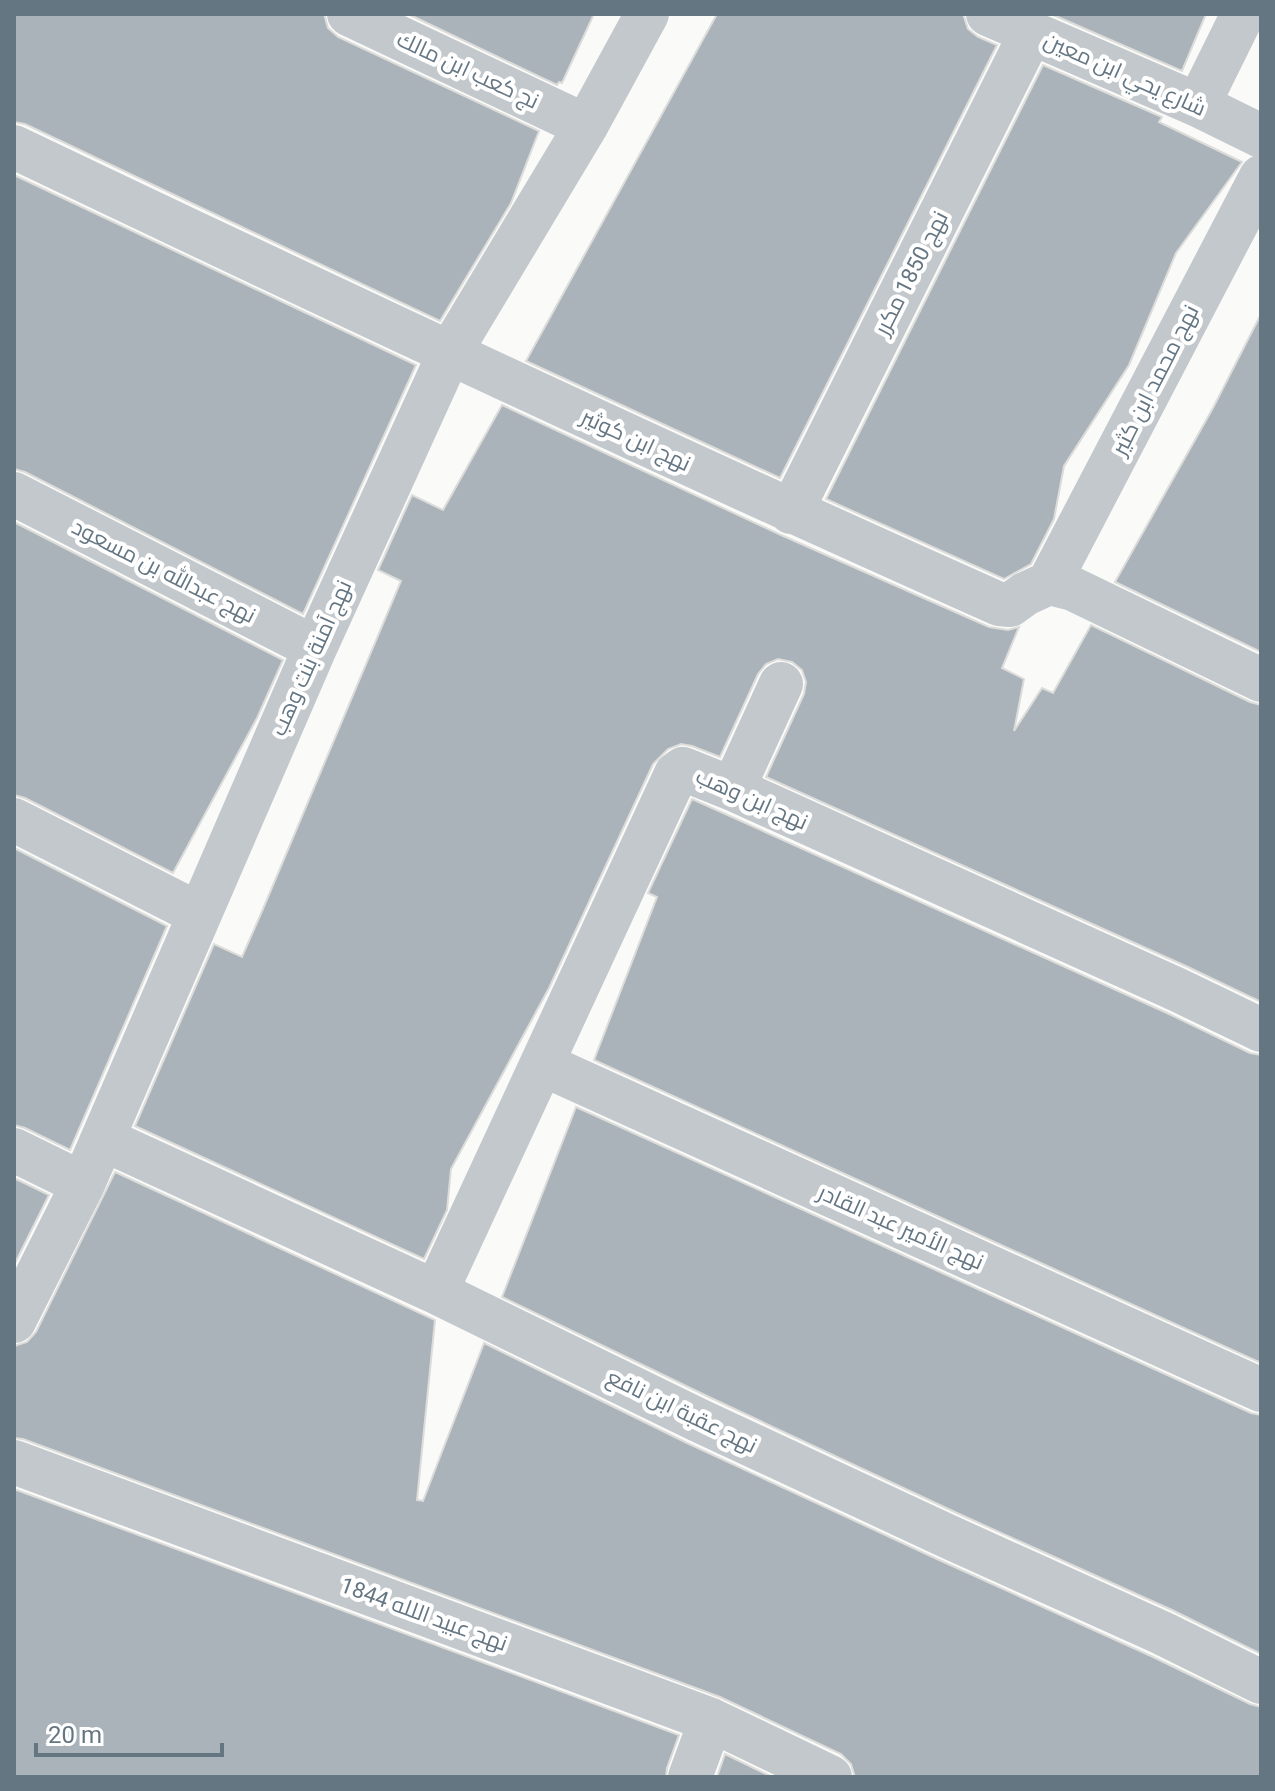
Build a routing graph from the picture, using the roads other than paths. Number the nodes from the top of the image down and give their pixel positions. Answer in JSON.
{"nodes":[{"id":1,"x":349,"y":14,"type":"edge"},
{"id":2,"x":647,"y":14,"type":"edge"},
{"id":3,"x":988,"y":14,"type":"edge"},
{"id":4,"x":1243,"y":14,"type":"edge"},
{"id":5,"x":1031,"y":33,"type":"junction"},
{"id":6,"x":1198,"y":105,"type":"junction"},
{"id":7,"x":586,"y":126,"type":"junction"},
{"id":8,"x":1261,"y":136,"type":"edge"},
{"id":9,"x":14,"y":147,"type":"edge"},
{"id":10,"x":1261,"y":177,"type":"edge"},
{"id":11,"x":449,"y":354,"type":"junction"},
{"id":12,"x":14,"y":494,"type":"edge"},
{"id":13,"x":791,"y":512,"type":"junction"},
{"id":14,"x":1049,"y":583,"type":"junction"},
{"id":15,"x":315,"y":648,"type":"junction"},
{"id":16,"x":1261,"y":680,"type":"edge"},
{"id":17,"x":781,"y":684,"type":"dead end"},
{"id":18,"x":733,"y":789,"type":"junction"},
{"id":19,"x":14,"y":820,"type":"edge"},
{"id":20,"x":199,"y":914,"type":"junction"},
{"id":21,"x":1261,"y":1030,"type":"edge"},
{"id":22,"x":542,"y":1064,"type":"junction"},
{"id":23,"x":103,"y":1139,"type":"junction"},
{"id":24,"x":14,"y":1150,"type":"edge"},
{"id":25,"x":83,"y":1184,"type":"junction"},
{"id":26,"x":436,"y":1292,"type":"junction"},
{"id":27,"x":14,"y":1321,"type":"edge"},
{"id":28,"x":1261,"y":1390,"type":"edge"},
{"id":29,"x":14,"y":1462,"type":"edge"},
{"id":30,"x":1261,"y":1682,"type":"edge"},
{"id":31,"x":711,"y":1720,"type":"junction"},
{"id":32,"x":690,"y":1777,"type":"edge"},
{"id":33,"x":830,"y":1777,"type":"edge"}],
"edges":[{"from":1,"to":7,"type":"street","name":"نج كعب ابن مالك"},
{"from":2,"to":7,"type":"street","name":"نهج آمنة بنت وهب"},
{"from":3,"to":5,"type":"street","name":"شارع يحي ابن معين"},
{"from":4,"to":6,"type":"street"},
{"from":5,"to":6,"type":"street","name":"شارع يحي ابن معين"},
{"from":5,"to":13,"type":"street","name":"نهج 1850 مكرر"},
{"from":6,"to":8,"type":"street","name":"شارع يحي ابن معين"},
{"from":7,"to":11,"type":"street","name":"نهج آمنة بنت وهب"},
{"from":9,"to":11,"type":"street","name":"نهج ابن كوثير"},
{"from":10,"to":14,"type":"street","name":"نهج محمد ابن كثير"},
{"from":11,"to":13,"type":"street","name":"نهج ابن كوثير"},
{"from":11,"to":15,"type":"street","name":"نهج آمنة بنت وهب"},
{"from":12,"to":15,"type":"street","name":"نهج عبدالله بن مسعود"},
{"from":13,"to":14,"type":"street","name":"نهج ابن كوثير"},
{"from":14,"to":16,"type":"street"},
{"from":15,"to":20,"type":"street","name":"نهج آمنة بنت وهب"},
{"from":17,"to":18,"type":"street"},
{"from":18,"to":21,"type":"street","name":"نهج ابن وهب"},
{"from":18,"to":22,"type":"street","name":"نهج ابن وهب"},
{"from":19,"to":20,"type":"street"},
{"from":20,"to":23,"type":"street","name":"نهج آمنة بنت وهب"},
{"from":22,"to":26,"type":"street","name":"نهج ابن وهب"},
{"from":22,"to":28,"type":"street","name":"نهج الأمير عبد القادر"},
{"from":23,"to":25,"type":"street","name":"نهج آمنة بنت وهب"},
{"from":23,"to":26,"type":"street","name":"نهج عقبة ابن نافع"},
{"from":24,"to":25,"type":"street"},
{"from":25,"to":27,"type":"street","name":"نهج آمنة بنت وهب"},
{"from":26,"to":30,"type":"street","name":"نهج عقبة ابن نافع"},
{"from":29,"to":31,"type":"street","name":"نهج عبيد اللله 1844"},
{"from":31,"to":32,"type":"street"},
{"from":31,"to":33,"type":"street","name":"نهج عبيد اللله 1844"}]}
